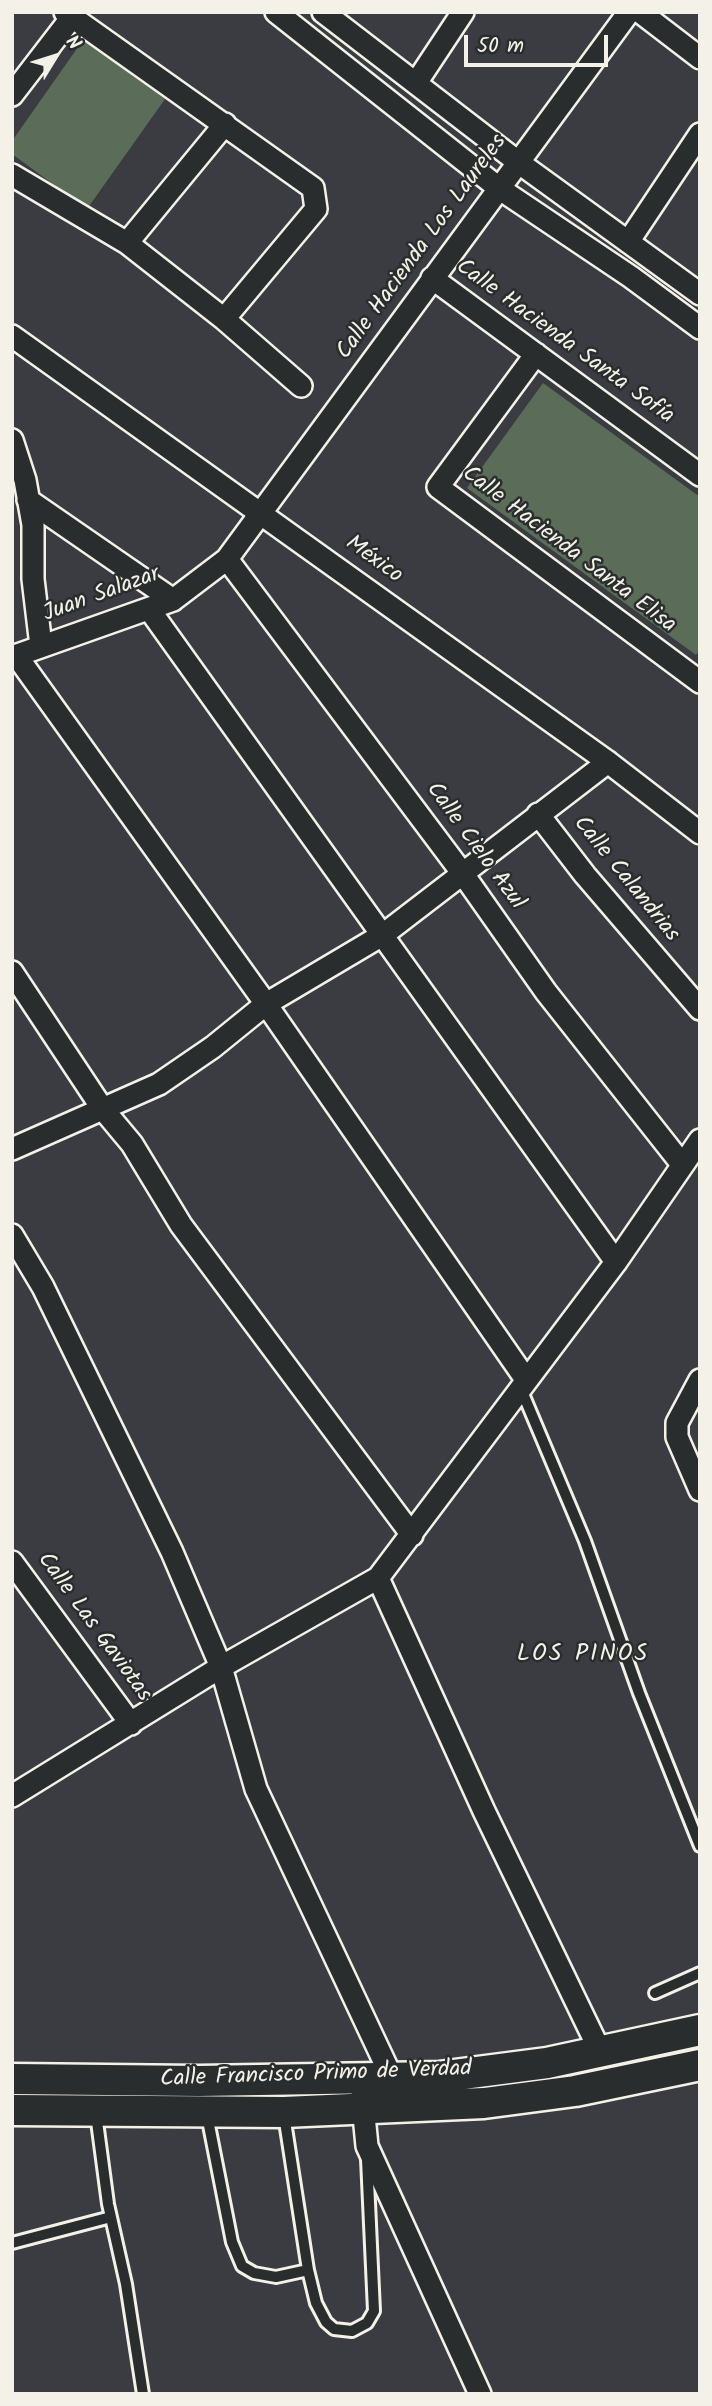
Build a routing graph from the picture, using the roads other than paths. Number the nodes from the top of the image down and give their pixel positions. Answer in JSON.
{"nodes":[{"id":1,"x":276,"y":12,"type":"edge"},
{"id":2,"x":323,"y":12,"type":"edge"},
{"id":3,"x":463,"y":12,"type":"edge"},
{"id":4,"x":629,"y":12,"type":"edge"},
{"id":5,"x":640,"y":12,"type":"edge"},
{"id":6,"x":68,"y":15,"type":"edge"},
{"id":7,"x":700,"y":58,"type":"edge"},
{"id":8,"x":416,"y":83,"type":"junction"},
{"id":9,"x":12,"y":95,"type":"edge"},
{"id":10,"x":225,"y":124,"type":"junction"},
{"id":11,"x":700,"y":134,"type":"edge"},
{"id":12,"x":518,"y":162,"type":"junction"},
{"id":13,"x":12,"y":175,"type":"edge"},
{"id":14,"x":500,"y":189,"type":"junction"},
{"id":15,"x":127,"y":243,"type":"junction"},
{"id":16,"x":628,"y":243,"type":"junction"},
{"id":17,"x":432,"y":278,"type":"junction"},
{"id":18,"x":700,"y":294,"type":"edge"},
{"id":19,"x":224,"y":319,"type":"junction"},
{"id":20,"x":700,"y":328,"type":"edge"},
{"id":21,"x":12,"y":336,"type":"edge"},
{"id":22,"x":536,"y":354,"type":"junction"},
{"id":23,"x":301,"y":386,"type":"dead end"},
{"id":24,"x":12,"y":440,"type":"edge"},
{"id":25,"x":700,"y":475,"type":"edge"},
{"id":26,"x":28,"y":500,"type":"junction"},
{"id":27,"x":262,"y":516,"type":"junction"},
{"id":28,"x":227,"y":559,"type":"junction"},
{"id":29,"x":173,"y":600,"type":"junction"},
{"id":30,"x":149,"y":609,"type":"junction"},
{"id":31,"x":41,"y":646,"type":"junction"},
{"id":32,"x":14,"y":656,"type":"edge"},
{"id":33,"x":700,"y":682,"type":"edge"},
{"id":34,"x":608,"y":762,"type":"junction"},
{"id":35,"x":538,"y":814,"type":"junction"},
{"id":36,"x":700,"y":833,"type":"edge"},
{"id":37,"x":463,"y":874,"type":"junction"},
{"id":38,"x":384,"y":934,"type":"junction"},
{"id":39,"x":12,"y":972,"type":"edge"},
{"id":40,"x":266,"y":1004,"type":"junction"},
{"id":41,"x":700,"y":1009,"type":"edge"},
{"id":42,"x":102,"y":1108,"type":"junction"},
{"id":43,"x":700,"y":1140,"type":"edge"},
{"id":44,"x":12,"y":1149,"type":"edge"},
{"id":45,"x":681,"y":1163,"type":"junction"},
{"id":46,"x":12,"y":1236,"type":"edge"},
{"id":47,"x":616,"y":1262,"type":"junction"},
{"id":48,"x":700,"y":1380,"type":"edge"},
{"id":49,"x":523,"y":1382,"type":"junction"},
{"id":50,"x":700,"y":1490,"type":"edge"},
{"id":51,"x":412,"y":1535,"type":"junction"},
{"id":52,"x":16,"y":1575,"type":"edge"},
{"id":53,"x":378,"y":1578,"type":"junction"},
{"id":54,"x":221,"y":1667,"type":"junction"},
{"id":55,"x":131,"y":1724,"type":"junction"},
{"id":56,"x":12,"y":1796,"type":"edge"},
{"id":57,"x":700,"y":1846,"type":"edge"},
{"id":58,"x":700,"y":1973,"type":"edge"},
{"id":59,"x":655,"y":1993,"type":"dead end"},
{"id":60,"x":700,"y":2030,"type":"edge"},
{"id":61,"x":600,"y":2051,"type":"junction"},
{"id":62,"x":700,"y":2065,"type":"edge"},
{"id":63,"x":392,"y":2078,"type":"junction"},
{"id":64,"x":12,"y":2079,"type":"edge"},
{"id":65,"x":361,"y":2079,"type":"junction"},
{"id":66,"x":362,"y":2109,"type":"junction"},
{"id":67,"x":12,"y":2110,"type":"edge"},
{"id":68,"x":95,"y":2111,"type":"junction"},
{"id":69,"x":206,"y":2111,"type":"junction"},
{"id":70,"x":284,"y":2112,"type":"junction"},
{"id":71,"x":367,"y":2146,"type":"junction"},
{"id":72,"x":111,"y":2217,"type":"junction"},
{"id":73,"x":12,"y":2243,"type":"edge"},
{"id":74,"x":308,"y":2270,"type":"junction"},
{"id":75,"x":143,"y":2394,"type":"edge"},
{"id":76,"x":480,"y":2394,"type":"edge"}],
"edges":[{"from":1,"to":14,"type":"street"},
{"from":2,"to":8,"type":"street"},
{"from":3,"to":8,"type":"street"},
{"from":4,"to":12,"type":"street","name":"Calle Hacienda Los Laureles"},
{"from":5,"to":7,"type":"street"},
{"from":6,"to":9,"type":"street"},
{"from":6,"to":10,"type":"street"},
{"from":8,"to":12,"type":"street"},
{"from":10,"to":15,"type":"street"},
{"from":10,"to":19,"type":"street"},
{"from":11,"to":16,"type":"street"},
{"from":12,"to":14,"type":"street","name":"Calle Hacienda Los Laureles"},
{"from":12,"to":16,"type":"street"},
{"from":13,"to":15,"type":"street"},
{"from":14,"to":17,"type":"street","name":"Calle Hacienda Los Laureles"},
{"from":14,"to":20,"type":"street"},
{"from":15,"to":19,"type":"street"},
{"from":16,"to":18,"type":"street"},
{"from":17,"to":22,"type":"street","name":"Calle Hacienda Santa Sofía"},
{"from":17,"to":27,"type":"street","name":"Calle Hacienda Los Laureles"},
{"from":19,"to":23,"type":"street"},
{"from":21,"to":27,"type":"street","name":"México"},
{"from":22,"to":25,"type":"street","name":"Calle Hacienda Santa Sofía"},
{"from":22,"to":33,"type":"street","name":"Calle Hacienda Santa Elisa"},
{"from":24,"to":26,"type":"street"},
{"from":26,"to":29,"type":"street"},
{"from":26,"to":31,"type":"street"},
{"from":27,"to":28,"type":"street","name":"Juan Salazar"},
{"from":27,"to":34,"type":"street","name":"México"},
{"from":28,"to":29,"type":"street","name":"Juan Salazar"},
{"from":28,"to":37,"type":"street","name":"Calle Cielo Azul"},
{"from":29,"to":30,"type":"street","name":"Juan Salazar"},
{"from":30,"to":31,"type":"street","name":"Juan Salazar"},
{"from":30,"to":38,"type":"street"},
{"from":31,"to":32,"type":"street","name":"Juan Salazar"},
{"from":32,"to":40,"type":"street"},
{"from":34,"to":35,"type":"street"},
{"from":34,"to":36,"type":"street","name":"México"},
{"from":35,"to":37,"type":"street"},
{"from":35,"to":41,"type":"street","name":"Calle Calandrias"},
{"from":37,"to":38,"type":"street"},
{"from":37,"to":45,"type":"street","name":"Calle Cielo Azul"},
{"from":38,"to":40,"type":"street"},
{"from":38,"to":47,"type":"street"},
{"from":39,"to":42,"type":"street"},
{"from":40,"to":42,"type":"street"},
{"from":40,"to":49,"type":"street"},
{"from":42,"to":44,"type":"street"},
{"from":42,"to":51,"type":"street"},
{"from":43,"to":45,"type":"street"},
{"from":45,"to":47,"type":"street"},
{"from":46,"to":54,"type":"street"},
{"from":47,"to":49,"type":"street"},
{"from":48,"to":50,"type":"street"},
{"from":49,"to":51,"type":"street"},
{"from":49,"to":57,"type":"lane"},
{"from":51,"to":53,"type":"street"},
{"from":52,"to":55,"type":"street","name":"Calle Las Gaviotas"},
{"from":53,"to":54,"type":"street"},
{"from":53,"to":61,"type":"street"},
{"from":54,"to":55,"type":"street"},
{"from":54,"to":63,"type":"street"},
{"from":55,"to":56,"type":"street"},
{"from":58,"to":59,"type":"lane"},
{"from":60,"to":61,"type":"main road","name":"Calle Francisco Primo de Verdad"},
{"from":61,"to":63,"type":"main road","name":"Calle Francisco Primo de Verdad"},
{"from":62,"to":66,"type":"main road","name":"Calle Francisco Primo de Verdad"},
{"from":63,"to":65,"type":"main road","name":"Calle Francisco Primo de Verdad"},
{"from":64,"to":65,"type":"main road","name":"Calle Francisco Primo de Verdad"},
{"from":65,"to":66,"type":"street"},
{"from":66,"to":70,"type":"main road","name":"Calle Francisco Primo de Verdad"},
{"from":66,"to":71,"type":"street"},
{"from":67,"to":68,"type":"main road","name":"Calle Francisco Primo de Verdad"},
{"from":68,"to":69,"type":"main road","name":"Calle Francisco Primo de Verdad"},
{"from":68,"to":72,"type":"lane"},
{"from":69,"to":70,"type":"main road","name":"Calle Francisco Primo de Verdad"},
{"from":69,"to":74,"type":"lane"},
{"from":70,"to":74,"type":"lane"},
{"from":71,"to":74,"type":"lane"},
{"from":71,"to":76,"type":"street"},
{"from":72,"to":73,"type":"lane"},
{"from":72,"to":75,"type":"lane"}]}
